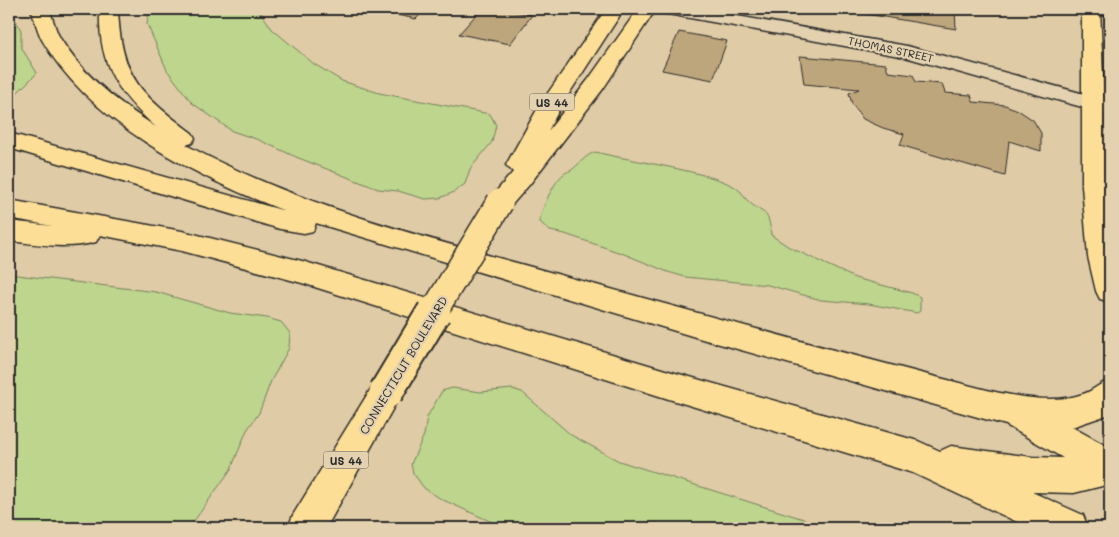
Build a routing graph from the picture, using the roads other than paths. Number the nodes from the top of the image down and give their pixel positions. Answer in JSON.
{"nodes":[{"id":1,"x":40,"y":9,"type":"edge"},
{"id":2,"x":109,"y":9,"type":"edge"},
{"id":3,"x":615,"y":9,"type":"edge"},
{"id":4,"x":647,"y":9,"type":"edge"},
{"id":5,"x":668,"y":9,"type":"edge"},
{"id":6,"x":1090,"y":9,"type":"edge"},
{"id":7,"x":1098,"y":9,"type":"edge"},
{"id":8,"x":1110,"y":11,"type":"edge"},
{"id":9,"x":1102,"y":106,"type":"edge"},
{"id":10,"x":9,"y":140,"type":"edge"},
{"id":11,"x":276,"y":199,"type":"junction"},
{"id":12,"x":500,"y":202,"type":"junction"},
{"id":13,"x":9,"y":209,"type":"edge"},
{"id":14,"x":348,"y":224,"type":"junction"},
{"id":15,"x":126,"y":230,"type":"junction"},
{"id":16,"x":9,"y":231,"type":"edge"},
{"id":17,"x":1110,"y":291,"type":"edge"},
{"id":18,"x":1110,"y":394,"type":"edge"},
{"id":19,"x":1013,"y":411,"type":"junction"},
{"id":20,"x":918,"y":458,"type":"junction"},
{"id":21,"x":1110,"y":467,"type":"edge"},
{"id":22,"x":306,"y":528,"type":"edge"},
{"id":23,"x":1070,"y":528,"type":"edge"}],
"edges":[{"from":1,"to":11,"type":"main road"},
{"from":2,"to":11,"type":"main road"},
{"from":3,"to":12,"type":"main road","name":"CONNECTICUT BOULEVARD","number":"US 44"},
{"from":4,"to":12,"type":"main road","name":"CONNECTICUT BOULEVARD","number":"US 44"},
{"from":5,"to":9,"type":"street","name":"THOMAS STREET"},
{"from":6,"to":9,"type":"main road"},
{"from":7,"to":8,"type":"street"},
{"from":9,"to":17,"type":"main road"},
{"from":10,"to":14,"type":"main road"},
{"from":11,"to":14,"type":"main road"},
{"from":12,"to":22,"type":"main road","name":"CONNECTICUT BOULEVARD","number":"US 44","bridge":true},
{"from":13,"to":15,"type":"main road"},
{"from":14,"to":19,"type":"main road"},
{"from":15,"to":16,"type":"main road"},
{"from":15,"to":20,"type":"main road"},
{"from":18,"to":19,"type":"main road"},
{"from":19,"to":21,"type":"main road"},
{"from":20,"to":21,"type":"main road"},
{"from":20,"to":23,"type":"main road"}]}
